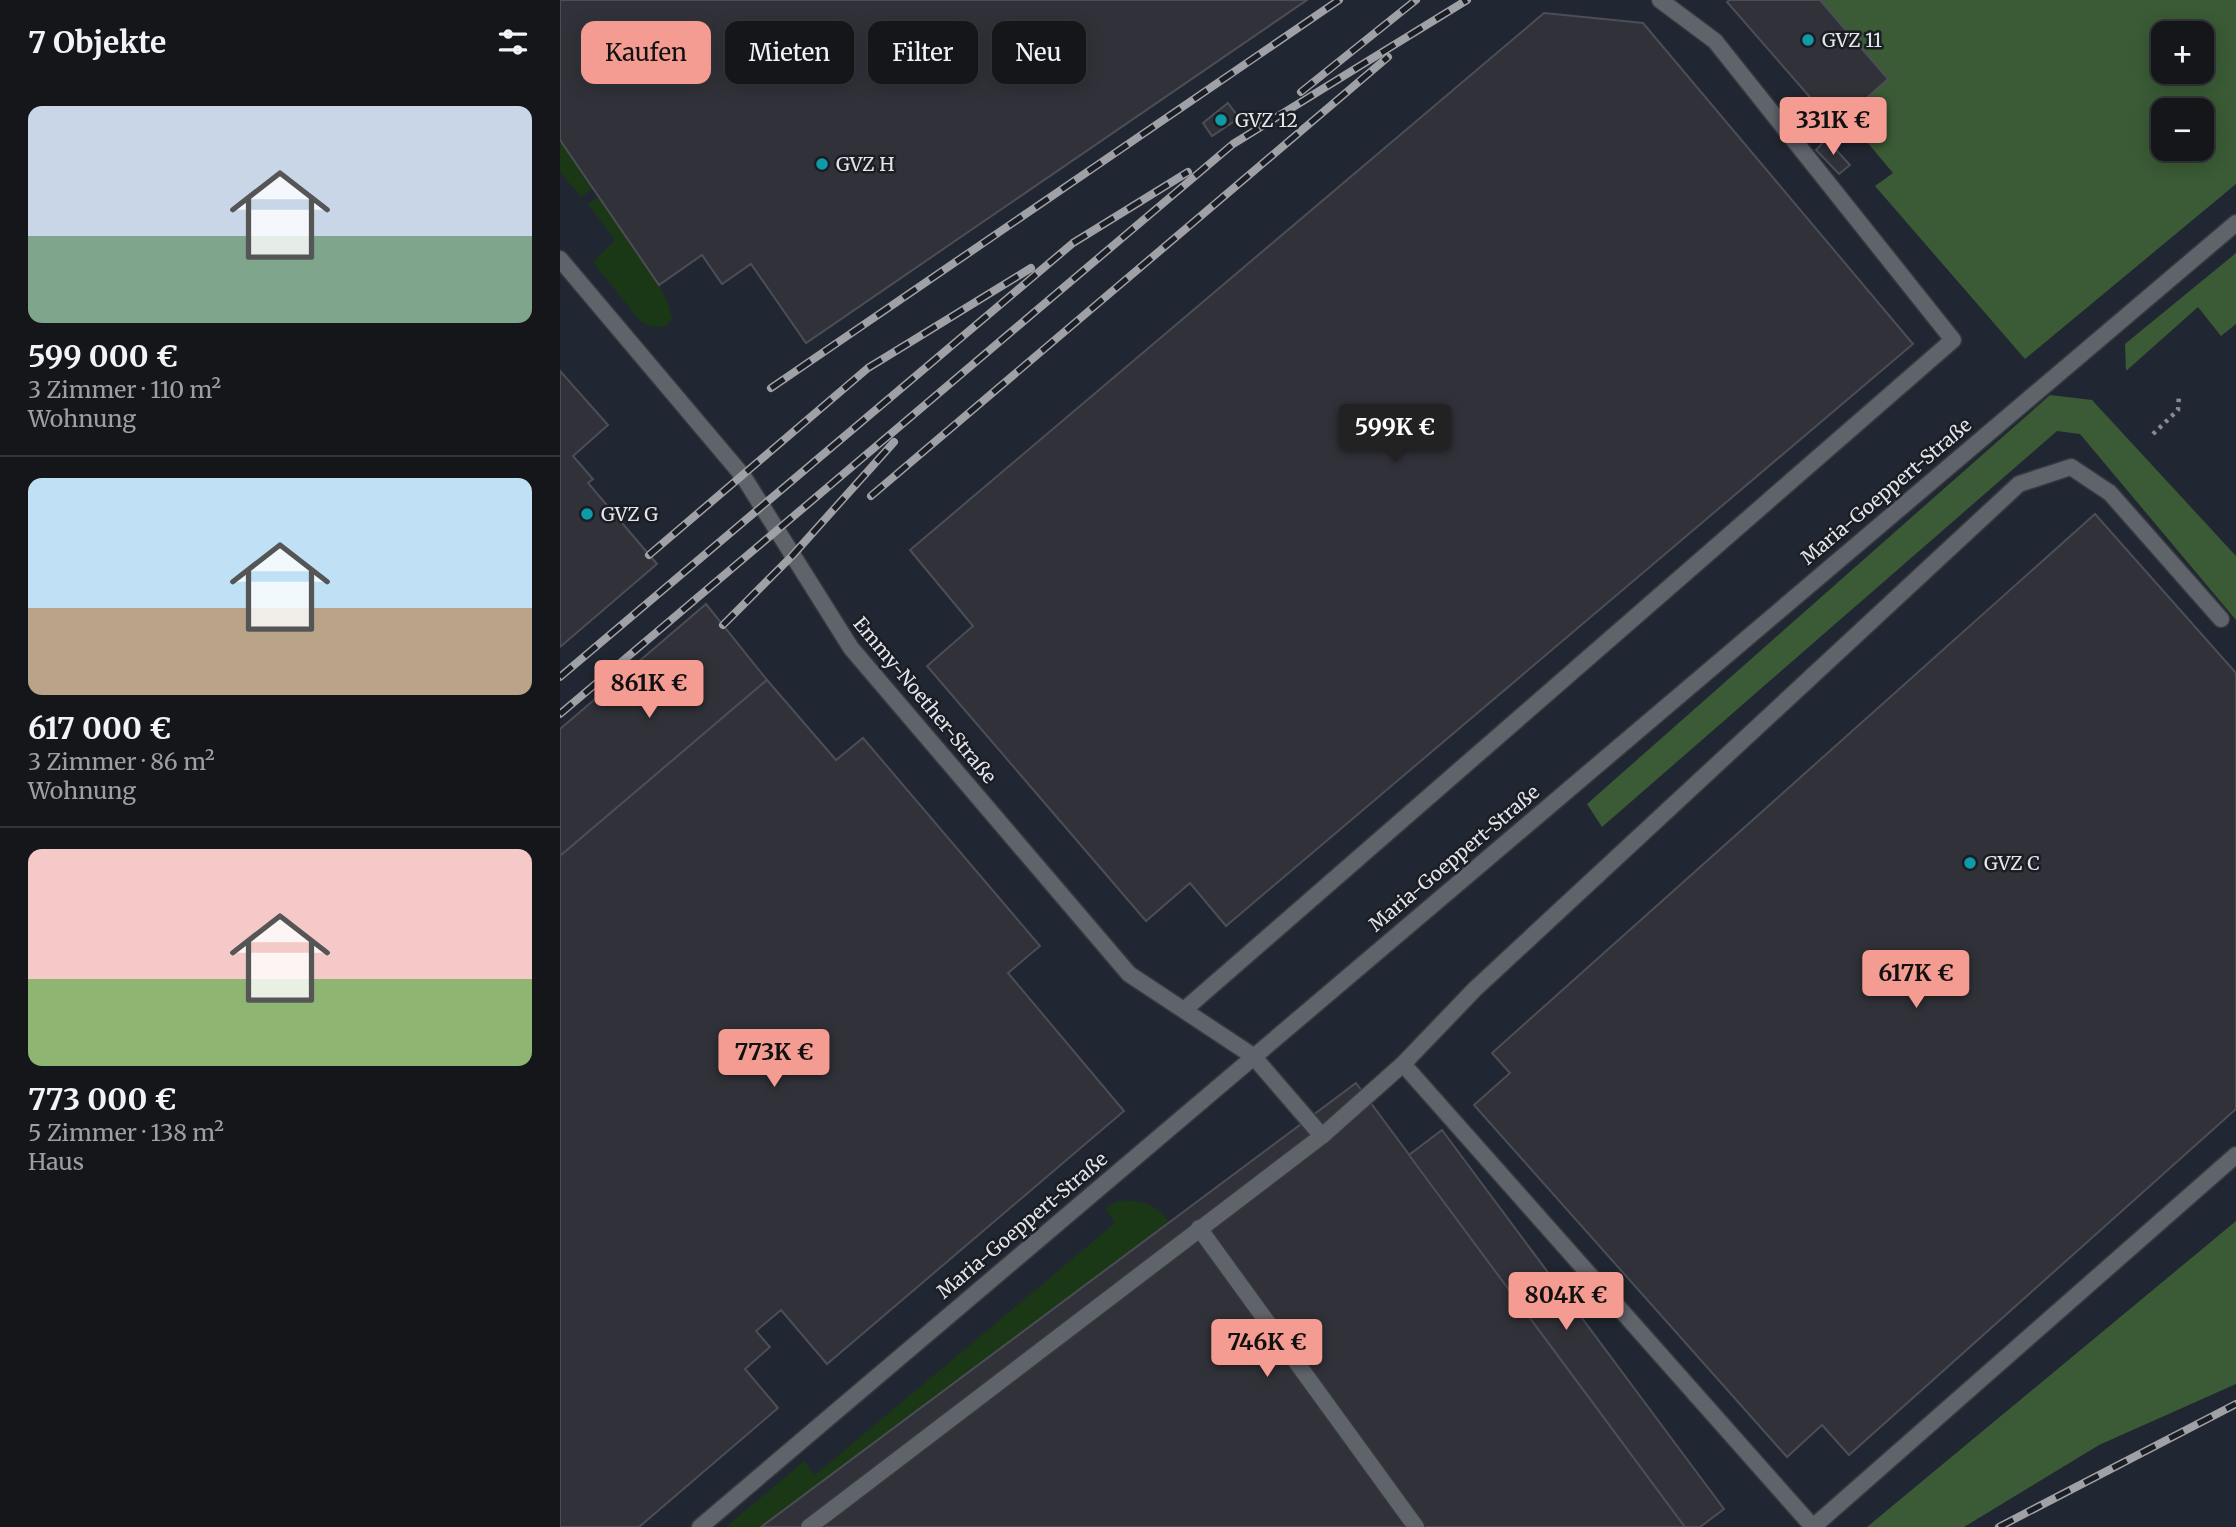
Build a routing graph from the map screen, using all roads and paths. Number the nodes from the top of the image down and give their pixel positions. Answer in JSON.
{"nodes":[{"id":1,"x":1660,"y":0,"type":"edge"},
{"id":2,"x":2236,"y":223,"type":"edge"},
{"id":3,"x":560,"y":259,"type":"edge"},
{"id":4,"x":2179,"y":396,"type":"dead end"},
{"id":5,"x":2153,"y":434,"type":"dead end"},
{"id":6,"x":2221,"y":619,"type":"dead end"},
{"id":7,"x":1184,"y":1010,"type":"junction"},
{"id":8,"x":1253,"y":1056,"type":"junction"},
{"id":9,"x":1404,"y":1064,"type":"junction"},
{"id":10,"x":1322,"y":1136,"type":"junction"},
{"id":11,"x":2236,"y":1155,"type":"edge"},
{"id":12,"x":1199,"y":1228,"type":"junction"},
{"id":13,"x":701,"y":1527,"type":"edge"},
{"id":14,"x":809,"y":1527,"type":"edge"},
{"id":15,"x":1416,"y":1527,"type":"edge"},
{"id":16,"x":1813,"y":1527,"type":"edge"}],
"edges":[{"from":1,"to":7,"type":"lane"},
{"from":2,"to":8,"type":"lane","name":"Maria-Goeppert-Straße"},
{"from":3,"to":7,"type":"lane","name":"Emmy-Noether-Straße"},
{"from":4,"to":5,"type":"path"},
{"from":6,"to":9,"type":"lane"},
{"from":7,"to":8,"type":"lane","name":"Emmy-Noether-Straße"},
{"from":8,"to":10,"type":"lane","name":"Emmy-Noether-Straße"},
{"from":8,"to":13,"type":"lane","name":"Maria-Goeppert-Straße"},
{"from":9,"to":10,"type":"lane"},
{"from":9,"to":16,"type":"lane"},
{"from":10,"to":12,"type":"lane"},
{"from":11,"to":16,"type":"lane"},
{"from":12,"to":14,"type":"lane"},
{"from":12,"to":15,"type":"lane"}]}
